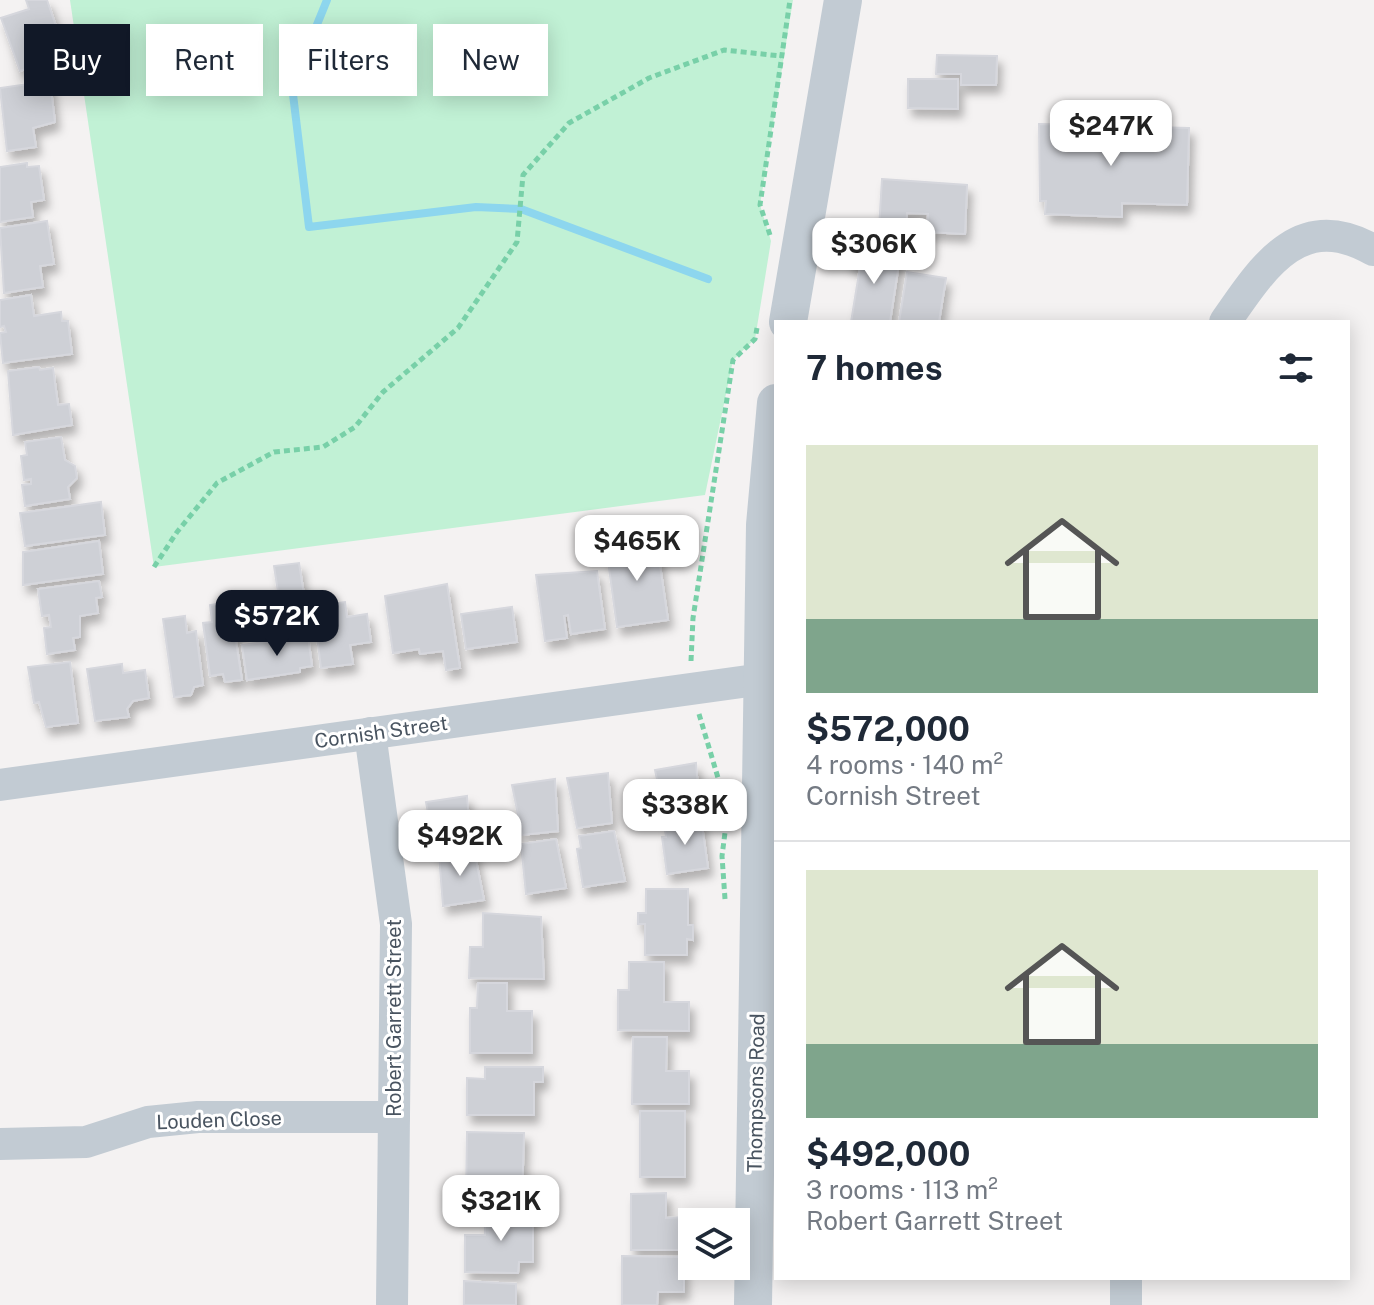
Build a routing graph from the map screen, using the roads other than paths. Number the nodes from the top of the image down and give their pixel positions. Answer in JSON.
{"nodes":[{"id":1,"x":843,"y":0,"type":"edge"},
{"id":2,"x":1373,"y":250,"type":"edge"},
{"id":3,"x":1226,"y":320,"type":"edge"},
{"id":4,"x":773,"y":324,"type":"edge"},
{"id":5,"x":774,"y":425,"type":"edge"},
{"id":6,"x":762,"y":679,"type":"junction"},
{"id":7,"x":370,"y":733,"type":"junction"},
{"id":8,"x":0,"y":785,"type":"edge"},
{"id":9,"x":394,"y":1117,"type":"junction"},
{"id":10,"x":0,"y":1144,"type":"edge"},
{"id":11,"x":765,"y":1223,"type":"edge"},
{"id":12,"x":1126,"y":1280,"type":"edge"},
{"id":13,"x":392,"y":1305,"type":"edge"},
{"id":14,"x":753,"y":1305,"type":"edge"},
{"id":15,"x":1126,"y":1305,"type":"edge"}],
"edges":[{"from":1,"to":4,"type":"street"},
{"from":2,"to":3,"type":"street"},
{"from":5,"to":6,"type":"street","name":"Thompsons Road"},
{"from":6,"to":7,"type":"street","name":"Cornish Street"},
{"from":6,"to":11,"type":"street","name":"Thompsons Road"},
{"from":7,"to":8,"type":"street","name":"Cornish Street"},
{"from":7,"to":9,"type":"street","name":"Robert Garrett Street"},
{"from":9,"to":10,"type":"street","name":"Louden Close"},
{"from":9,"to":13,"type":"street","name":"Robert Garrett Street"},
{"from":11,"to":14,"type":"street","name":"Thompsons Road"},
{"from":12,"to":15,"type":"street"}]}
